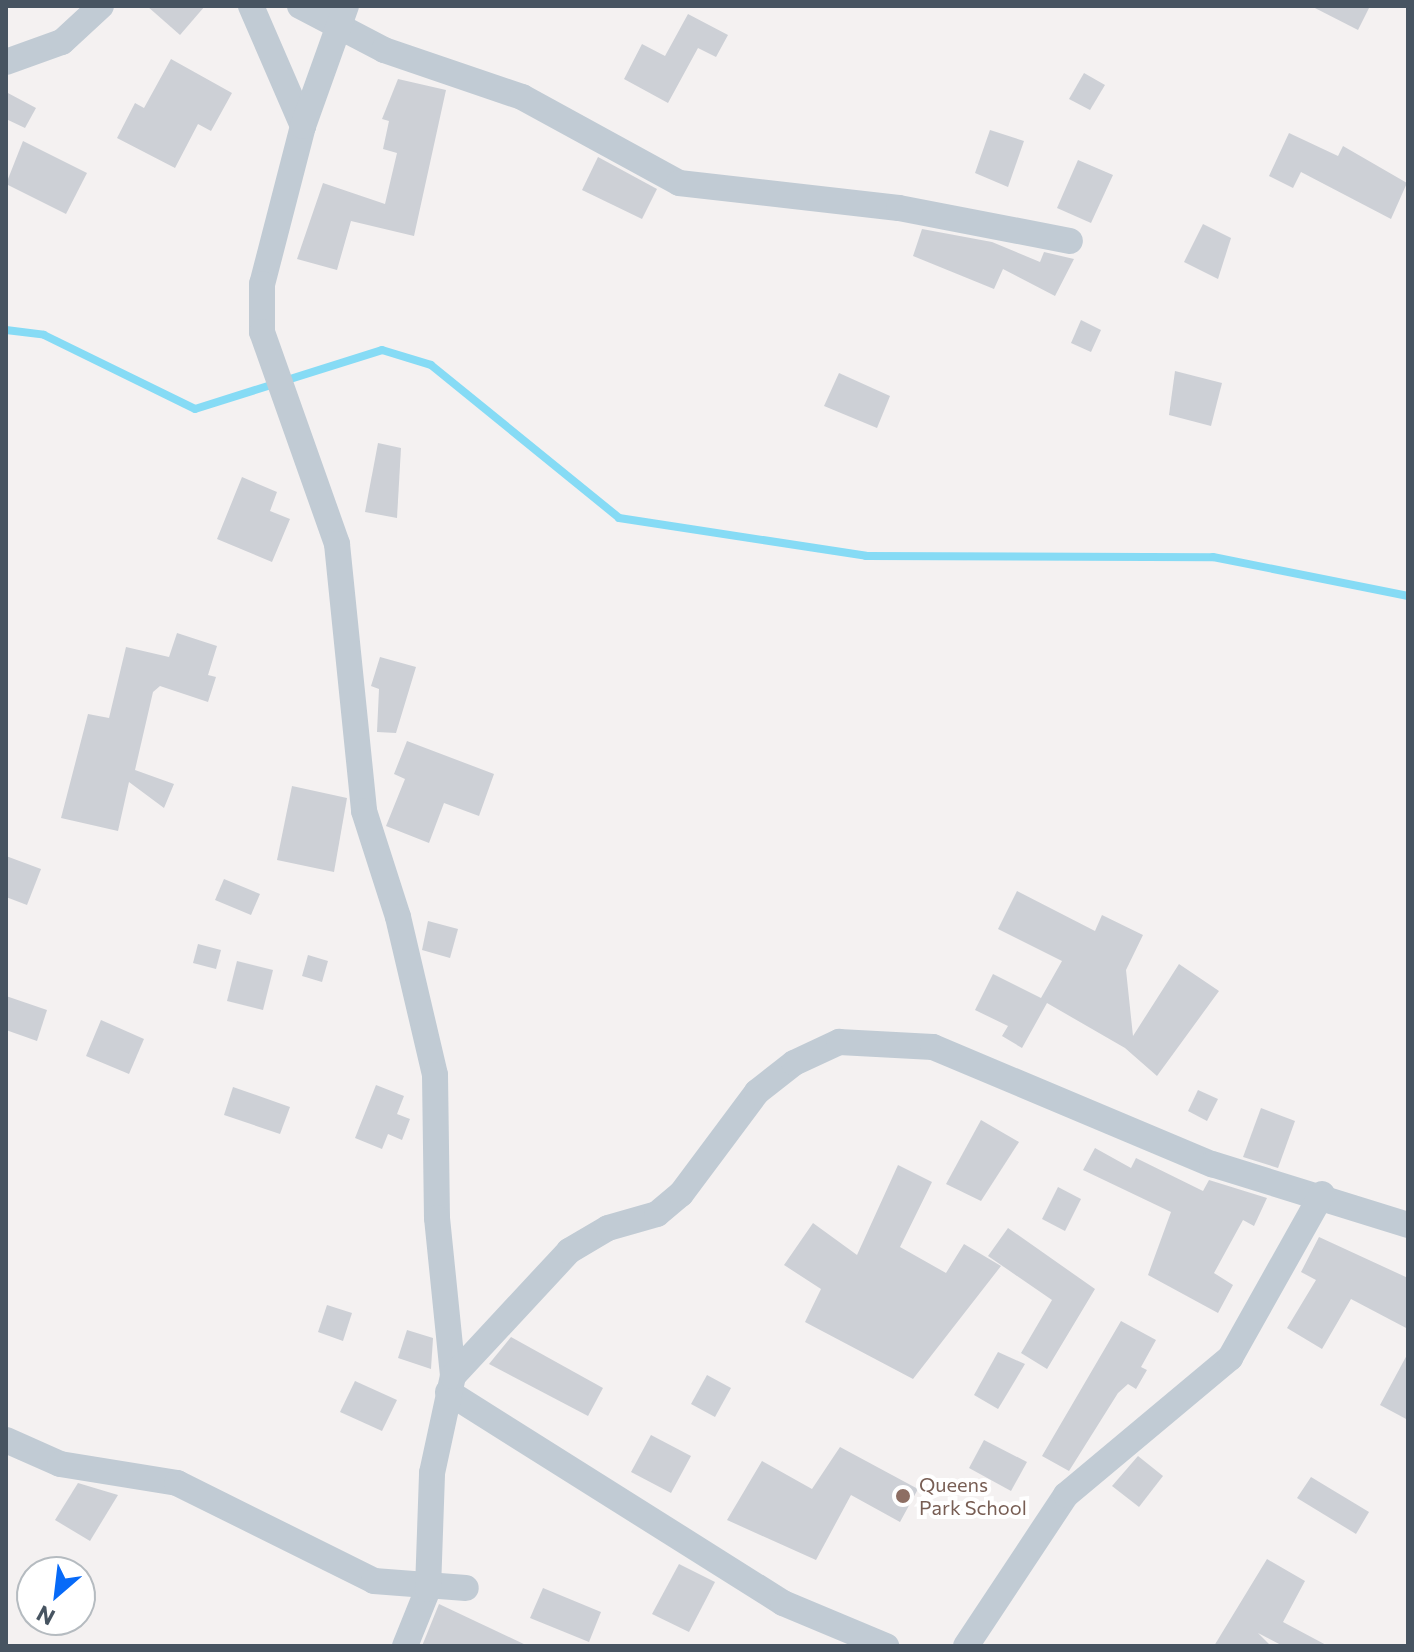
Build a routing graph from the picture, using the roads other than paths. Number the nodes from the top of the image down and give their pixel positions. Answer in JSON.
{"nodes":[{"id":1,"x":101,"y":6,"type":"edge"},
{"id":2,"x":251,"y":6,"type":"edge"},
{"id":3,"x":300,"y":6,"type":"edge"},
{"id":4,"x":343,"y":18,"type":"edge"},
{"id":5,"x":6,"y":62,"type":"edge"},
{"id":6,"x":303,"y":126,"type":"junction"},
{"id":7,"x":1070,"y":241,"type":"dead end"},
{"id":8,"x":1322,"y":1194,"type":"junction"},
{"id":9,"x":1408,"y":1225,"type":"edge"},
{"id":10,"x":450,"y":1384,"type":"junction"},
{"id":11,"x":6,"y":1440,"type":"edge"},
{"id":12,"x":466,"y":1588,"type":"dead end"},
{"id":13,"x":428,"y":1589,"type":"junction"},
{"id":14,"x":405,"y":1646,"type":"edge"},
{"id":15,"x":886,"y":1646,"type":"edge"},
{"id":16,"x":966,"y":1646,"type":"edge"}],
"edges":[{"from":1,"to":5,"type":"street"},
{"from":2,"to":6,"type":"street"},
{"from":3,"to":4,"type":"street"},
{"from":4,"to":6,"type":"street"},
{"from":4,"to":7,"type":"street"},
{"from":6,"to":10,"type":"street"},
{"from":8,"to":9,"type":"street"},
{"from":8,"to":10,"type":"street"},
{"from":8,"to":16,"type":"street"},
{"from":10,"to":13,"type":"street"},
{"from":10,"to":15,"type":"street"},
{"from":11,"to":13,"type":"street"},
{"from":12,"to":13,"type":"street"},
{"from":13,"to":14,"type":"street"}]}
